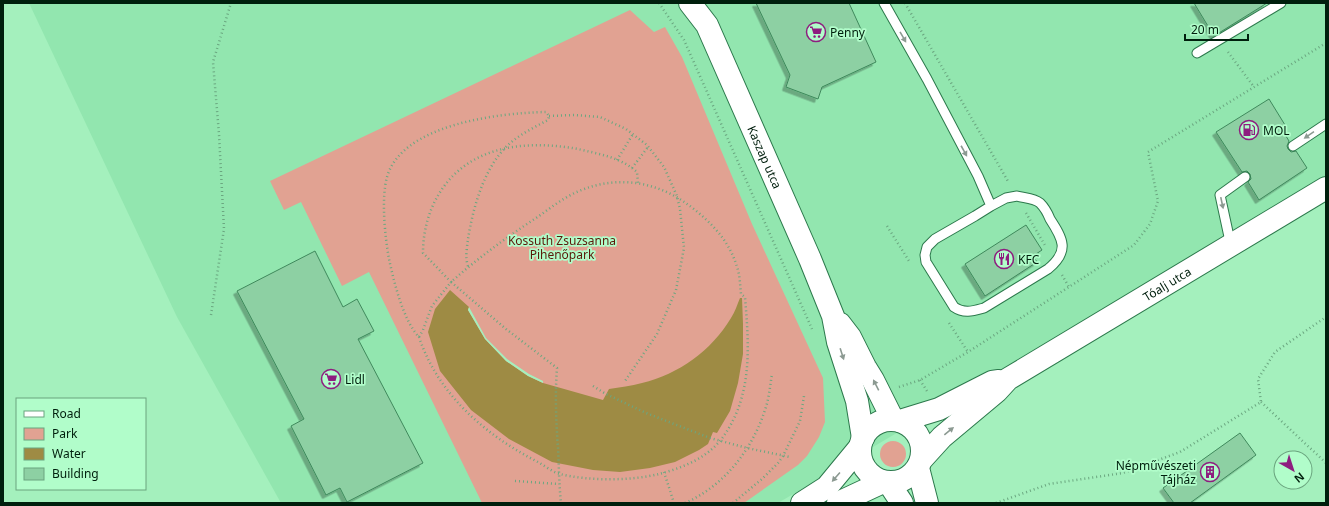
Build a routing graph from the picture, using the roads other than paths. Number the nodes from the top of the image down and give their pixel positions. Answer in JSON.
{"nodes":[{"id":1,"x":690,"y":3,"type":"edge"},
{"id":2,"x":884,"y":3,"type":"edge"},
{"id":3,"x":1281,"y":3,"type":"edge"},
{"id":4,"x":1196,"y":53,"type":"dead end"},
{"id":5,"x":1326,"y":124,"type":"edge"},
{"id":6,"x":1292,"y":146,"type":"dead end"},
{"id":7,"x":1245,"y":177,"type":"dead end"},
{"id":8,"x":1326,"y":188,"type":"edge"},
{"id":9,"x":991,"y":206,"type":"junction"},
{"id":10,"x":1231,"y":246,"type":"junction"},
{"id":11,"x":833,"y":316,"type":"junction"},
{"id":12,"x":1008,"y":379,"type":"junction"},
{"id":13,"x":897,"y":420,"type":"junction"},
{"id":14,"x":862,"y":442,"type":"junction"},
{"id":15,"x":920,"y":464,"type":"junction"},
{"id":16,"x":886,"y":482,"type":"junction"},
{"id":17,"x":802,"y":503,"type":"edge"},
{"id":18,"x":838,"y":503,"type":"edge"},
{"id":19,"x":902,"y":503,"type":"edge"},
{"id":20,"x":926,"y":503,"type":"edge"}],
"edges":[{"from":1,"to":11,"type":"street","name":"Kaszap utca"},
{"from":2,"to":9,"type":"lane","one_way":true},
{"from":3,"to":4,"type":"lane"},
{"from":5,"to":6,"type":"lane","one_way":true},
{"from":7,"to":10,"type":"lane","one_way":true},
{"from":8,"to":10,"type":"street","name":"Tóalj utca"},
{"from":9,"to":9,"type":"lane"},
{"from":10,"to":12,"type":"street","name":"Tóalj utca"},
{"from":13,"to":11,"type":"street","name":"Kaszap utca","one_way":true},
{"from":11,"to":14,"type":"street","name":"Kaszap utca","one_way":true},
{"from":12,"to":13,"type":"street","name":"Tóalj utca"},
{"from":15,"to":12,"type":"street","name":"Tóalj utca","one_way":true},
{"from":13,"to":14,"type":"street"},
{"from":13,"to":15,"type":"street"},
{"from":14,"to":16,"type":"street"},
{"from":14,"to":17,"type":"street","one_way":true},
{"from":15,"to":16,"type":"street"},
{"from":15,"to":20,"type":"street"},
{"from":16,"to":18,"type":"street"},
{"from":16,"to":19,"type":"street"}]}
